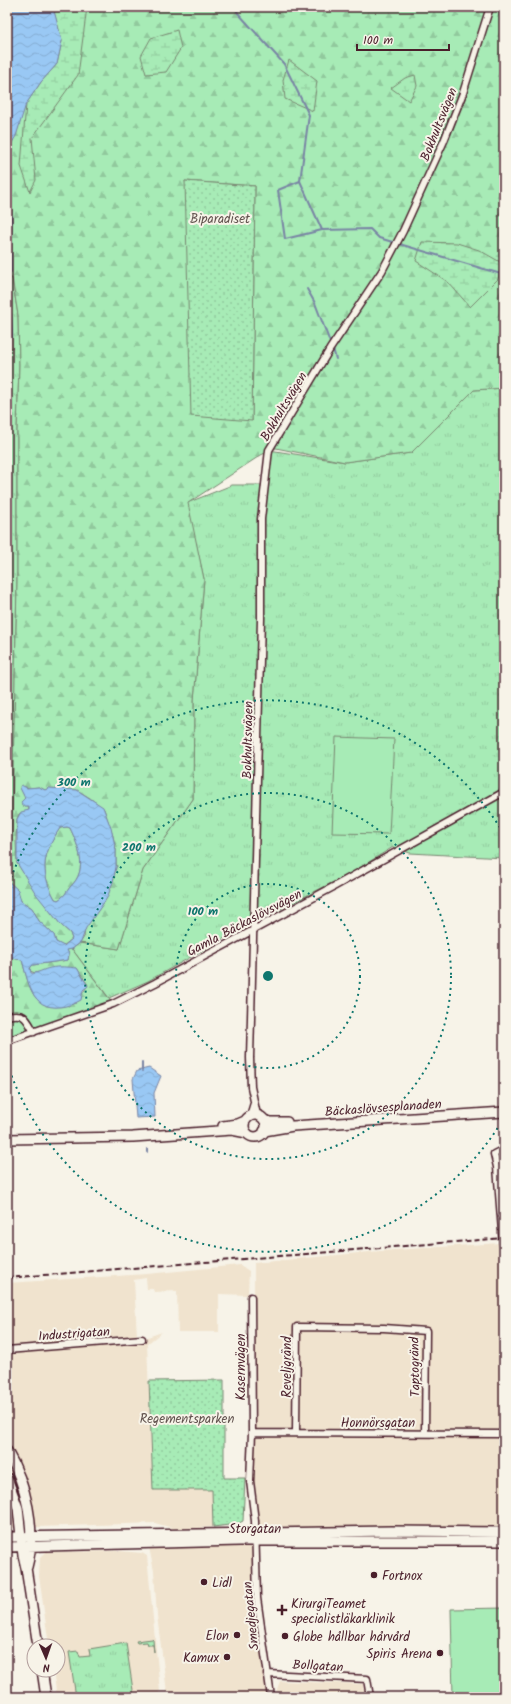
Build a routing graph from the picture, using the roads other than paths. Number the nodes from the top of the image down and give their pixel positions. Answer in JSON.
{"nodes":[{"id":1,"x":490,"y":7,"type":"edge"},
{"id":2,"x":504,"y":792,"type":"edge"},
{"id":3,"x":253,"y":929,"type":"junction"},
{"id":4,"x":7,"y":1016,"type":"edge"},
{"id":5,"x":34,"y":1032,"type":"junction"},
{"id":6,"x":7,"y":1041,"type":"edge"},
{"id":7,"x":504,"y":1108,"type":"edge"},
{"id":8,"x":504,"y":1112,"type":"edge"},
{"id":9,"x":254,"y":1118,"type":"junction"},
{"id":10,"x":264,"y":1132,"type":"junction"},
{"id":11,"x":247,"y":1133,"type":"junction"},
{"id":12,"x":7,"y":1135,"type":"edge"},
{"id":13,"x":7,"y":1139,"type":"edge"},
{"id":14,"x":504,"y":1149,"type":"edge"},
{"id":15,"x":504,"y":1243,"type":"edge"},
{"id":16,"x":504,"y":1251,"type":"edge"},
{"id":17,"x":251,"y":1297,"type":"dead end"},
{"id":18,"x":394,"y":1330,"type":"joint"},
{"id":19,"x":142,"y":1339,"type":"dead end"},
{"id":20,"x":7,"y":1350,"type":"edge"},
{"id":21,"x":252,"y":1433,"type":"junction"},
{"id":22,"x":296,"y":1433,"type":"junction"},
{"id":23,"x":425,"y":1433,"type":"junction"},
{"id":24,"x":504,"y":1434,"type":"edge"},
{"id":25,"x":7,"y":1451,"type":"edge"},
{"id":26,"x":7,"y":1478,"type":"edge"},
{"id":27,"x":504,"y":1532,"type":"edge"},
{"id":28,"x":7,"y":1537,"type":"edge"},
{"id":29,"x":26,"y":1537,"type":"junction"},
{"id":30,"x":256,"y":1537,"type":"junction"},
{"id":31,"x":504,"y":1541,"type":"edge"},
{"id":32,"x":7,"y":1547,"type":"edge"},
{"id":33,"x":26,"y":1547,"type":"junction"},
{"id":34,"x":37,"y":1638,"type":"edge"},
{"id":35,"x":267,"y":1674,"type":"junction"},
{"id":36,"x":43,"y":1678,"type":"edge"},
{"id":37,"x":46,"y":1697,"type":"edge"},
{"id":38,"x":271,"y":1697,"type":"edge"},
{"id":39,"x":370,"y":1697,"type":"edge"}],
"edges":[{"from":1,"to":3,"type":"street","name":"Bokhultsvägen"},
{"from":2,"to":3,"type":"street","name":"Gamla Bäckaslövsvägen"},
{"from":3,"to":5,"type":"street","name":"Gamla Bäckaslövsvägen"},
{"from":3,"to":9,"type":"street","name":"Bokhultsvägen"},
{"from":4,"to":5,"type":"street"},
{"from":5,"to":6,"type":"street","name":"Gamla Bäckaslövsvägen"},
{"from":7,"to":9,"type":"street","name":"Bäckaslövsesplanaden"},
{"from":8,"to":10,"type":"street","name":"Bäckaslövsesplanaden"},
{"from":9,"to":10,"type":"street"},
{"from":9,"to":11,"type":"street"},
{"from":9,"to":12,"type":"street","name":"Bäckaslövsesplanaden"},
{"from":10,"to":11,"type":"street","name":"Bäckaslövsesplanaden"},
{"from":11,"to":13,"type":"street","name":"Bäckaslövsesplanaden"},
{"from":14,"to":15,"type":"street","bridge":true},
{"from":15,"to":16,"type":"street"},
{"from":17,"to":21,"type":"street","name":"Kasernvägen"},
{"from":18,"to":22,"type":"street","name":"Reveljgränd"},
{"from":18,"to":23,"type":"street","name":"Taptogränd"},
{"from":19,"to":20,"type":"street","name":"Industrigatan"},
{"from":21,"to":22,"type":"street","name":"Honnörsgatan"},
{"from":21,"to":30,"type":"street","name":"Kasernvägen"},
{"from":22,"to":23,"type":"street","name":"Honnörsgatan"},
{"from":23,"to":24,"type":"street","name":"Honnörsgatan"},
{"from":25,"to":29,"type":"street"},
{"from":26,"to":29,"type":"street"},
{"from":27,"to":30,"type":"street","name":"Storgatan"},
{"from":28,"to":29,"type":"street","name":"Storgatan"},
{"from":29,"to":30,"type":"street","name":"Storgatan"},
{"from":29,"to":33,"type":"street"},
{"from":30,"to":31,"type":"street","name":"Storgatan"},
{"from":30,"to":33,"type":"street","name":"Storgatan"},
{"from":30,"to":35,"type":"street","name":"Smedjegatan"},
{"from":32,"to":33,"type":"street","name":"Storgatan"},
{"from":33,"to":34,"type":"street"},
{"from":35,"to":38,"type":"street","name":"Smedjegatan"},
{"from":35,"to":39,"type":"street","name":"Bollgatan"},
{"from":36,"to":37,"type":"street"}]}
